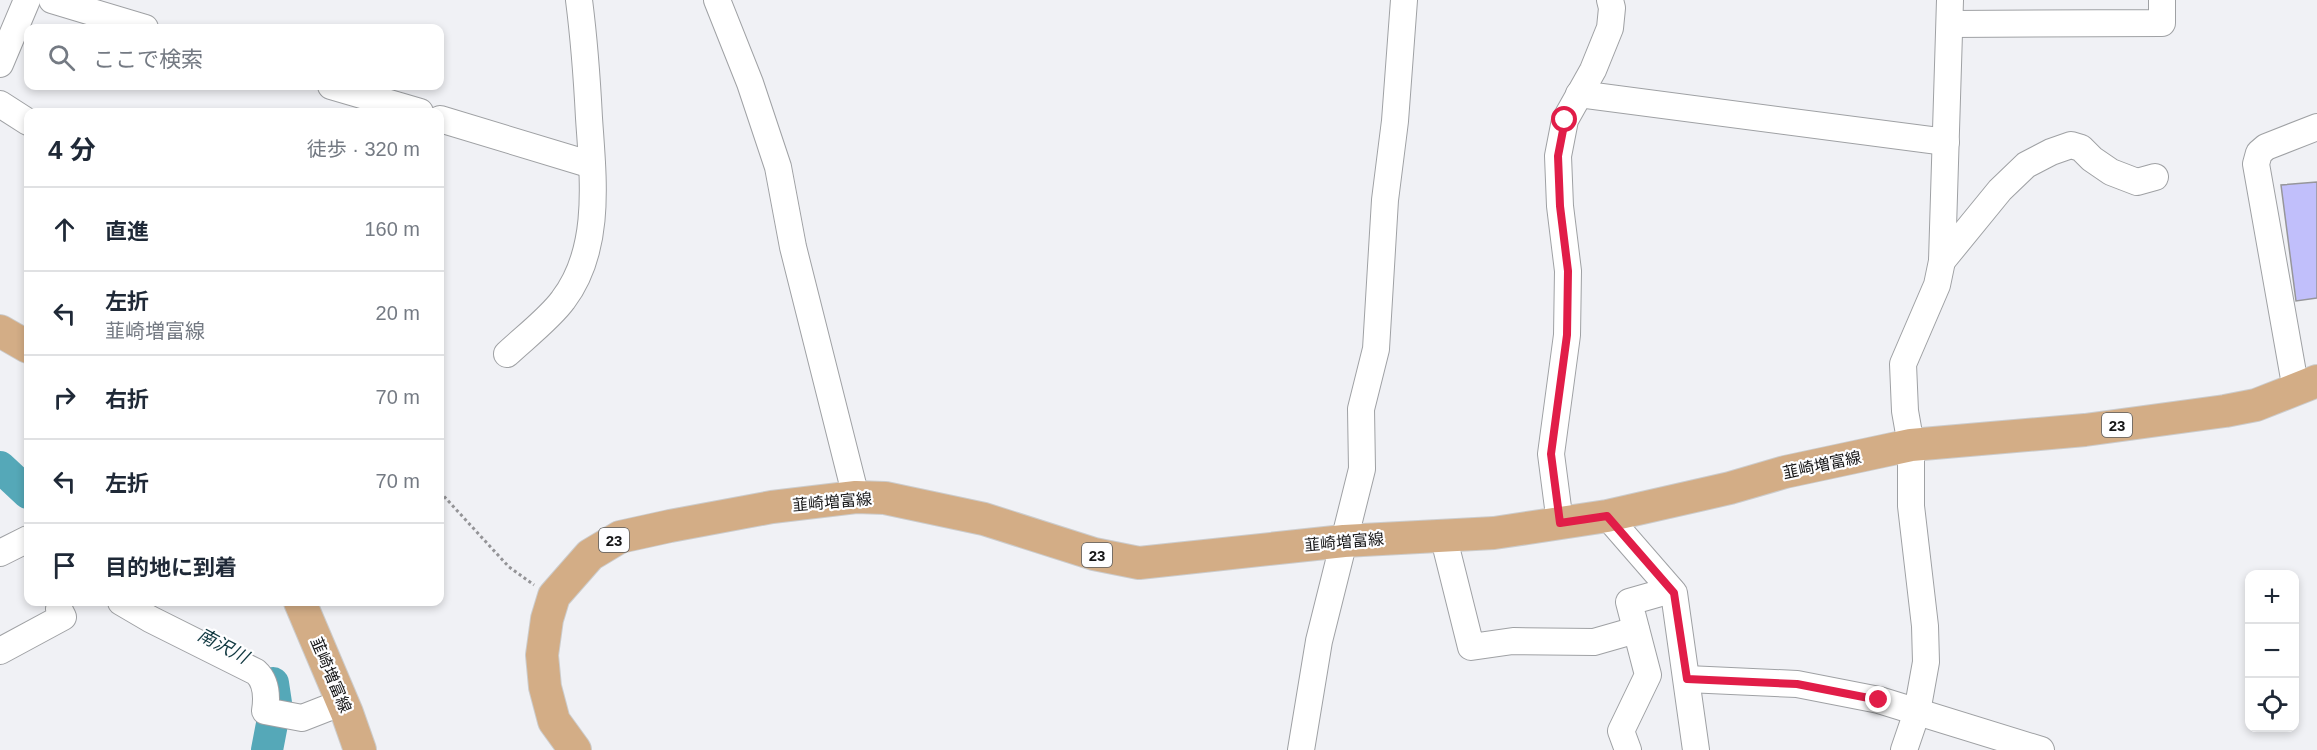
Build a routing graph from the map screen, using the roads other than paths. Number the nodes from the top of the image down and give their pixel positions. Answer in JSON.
{"nodes":[{"id":1,"x":27,"y":0,"type":"edge"},
{"id":2,"x":52,"y":0,"type":"edge"},
{"id":3,"x":579,"y":0,"type":"edge"},
{"id":4,"x":717,"y":0,"type":"edge"},
{"id":5,"x":1404,"y":0,"type":"edge"},
{"id":6,"x":1610,"y":0,"type":"edge"},
{"id":7,"x":2162,"y":0,"type":"edge"},
{"id":8,"x":1950,"y":12,"type":"edge"},
{"id":9,"x":132,"y":24,"type":"edge"},
{"id":10,"x":0,"y":64,"type":"edge"},
{"id":11,"x":345,"y":90,"type":"edge"},
{"id":12,"x":1579,"y":94,"type":"junction"},
{"id":13,"x":0,"y":104,"type":"edge"},
{"id":14,"x":406,"y":108,"type":"edge"},
{"id":15,"x":24,"y":119,"type":"edge"},
{"id":16,"x":444,"y":120,"type":"edge"},
{"id":17,"x":2317,"y":127,"type":"edge"},
{"id":18,"x":1946,"y":142,"type":"junction"},
{"id":19,"x":592,"y":165,"type":"junction"},
{"id":20,"x":2155,"y":177,"type":"dead end"},
{"id":21,"x":1942,"y":261,"type":"junction"},
{"id":22,"x":0,"y":331,"type":"edge"},
{"id":23,"x":24,"y":345,"type":"edge"},
{"id":24,"x":507,"y":354,"type":"dead end"},
{"id":25,"x":2306,"y":385,"type":"edge"},
{"id":26,"x":1911,"y":445,"type":"junction"},
{"id":27,"x":856,"y":497,"type":"junction"},
{"id":28,"x":1607,"y":516,"type":"junction"},
{"id":29,"x":1560,"y":523,"type":"junction"},
{"id":30,"x":1443,"y":535,"type":"junction"},
{"id":31,"x":24,"y":541,"type":"edge"},
{"id":32,"x":1344,"y":541,"type":"junction"},
{"id":33,"x":0,"y":553,"type":"edge"},
{"id":34,"x":1671,"y":590,"type":"junction"},
{"id":35,"x":129,"y":606,"type":"edge"},
{"id":36,"x":302,"y":606,"type":"edge"},
{"id":37,"x":59,"y":609,"type":"dead end"},
{"id":38,"x":1636,"y":630,"type":"junction"},
{"id":39,"x":0,"y":651,"type":"edge"},
{"id":40,"x":1687,"y":679,"type":"junction"},
{"id":41,"x":343,"y":702,"type":"junction"},
{"id":42,"x":1917,"y":712,"type":"junction"},
{"id":43,"x":360,"y":750,"type":"edge"},
{"id":44,"x":575,"y":750,"type":"edge"},
{"id":45,"x":1301,"y":750,"type":"edge"},
{"id":46,"x":1628,"y":750,"type":"edge"},
{"id":47,"x":1696,"y":750,"type":"edge"},
{"id":48,"x":1904,"y":750,"type":"edge"},
{"id":49,"x":2041,"y":750,"type":"edge"}],
"edges":[{"from":1,"to":10,"type":"street"},
{"from":2,"to":9,"type":"street"},
{"from":3,"to":19,"type":"street"},
{"from":4,"to":27,"type":"street"},
{"from":5,"to":32,"type":"street"},
{"from":6,"to":12,"type":"street"},
{"from":7,"to":8,"type":"street"},
{"from":8,"to":18,"type":"street"},
{"from":11,"to":14,"type":"street"},
{"from":12,"to":18,"type":"street"},
{"from":12,"to":29,"type":"street"},
{"from":13,"to":15,"type":"street"},
{"from":16,"to":19,"type":"street"},
{"from":17,"to":25,"type":"street"},
{"from":18,"to":21,"type":"street"},
{"from":19,"to":24,"type":"street"},
{"from":20,"to":21,"type":"street"},
{"from":21,"to":26,"type":"street"},
{"from":22,"to":23,"type":"main road"},
{"from":25,"to":26,"type":"main road","name":"韮崎増富線","number":"23"},
{"from":26,"to":28,"type":"main road","name":"韮崎増富線","number":"23"},
{"from":26,"to":42,"type":"street"},
{"from":27,"to":32,"type":"main road","name":"韮崎増富線","number":"23"},
{"from":27,"to":44,"type":"main road","name":"韮崎増富線","number":"23"},
{"from":28,"to":29,"type":"main road","name":"韮崎増富線","number":"23"},
{"from":28,"to":34,"type":"street"},
{"from":29,"to":30,"type":"main road","name":"韮崎増富線","number":"23"},
{"from":30,"to":32,"type":"main road","name":"韮崎増富線","number":"23"},
{"from":30,"to":38,"type":"street"},
{"from":31,"to":33,"type":"street"},
{"from":32,"to":45,"type":"street"},
{"from":34,"to":38,"type":"street"},
{"from":34,"to":40,"type":"street"},
{"from":35,"to":41,"type":"street"},
{"from":36,"to":41,"type":"main road","name":"韮崎増富線"},
{"from":37,"to":39,"type":"street"},
{"from":38,"to":46,"type":"street"},
{"from":40,"to":42,"type":"street"},
{"from":40,"to":47,"type":"street"},
{"from":41,"to":43,"type":"main road","name":"韮崎増富線"},
{"from":42,"to":48,"type":"street"},
{"from":42,"to":49,"type":"street"}]}
